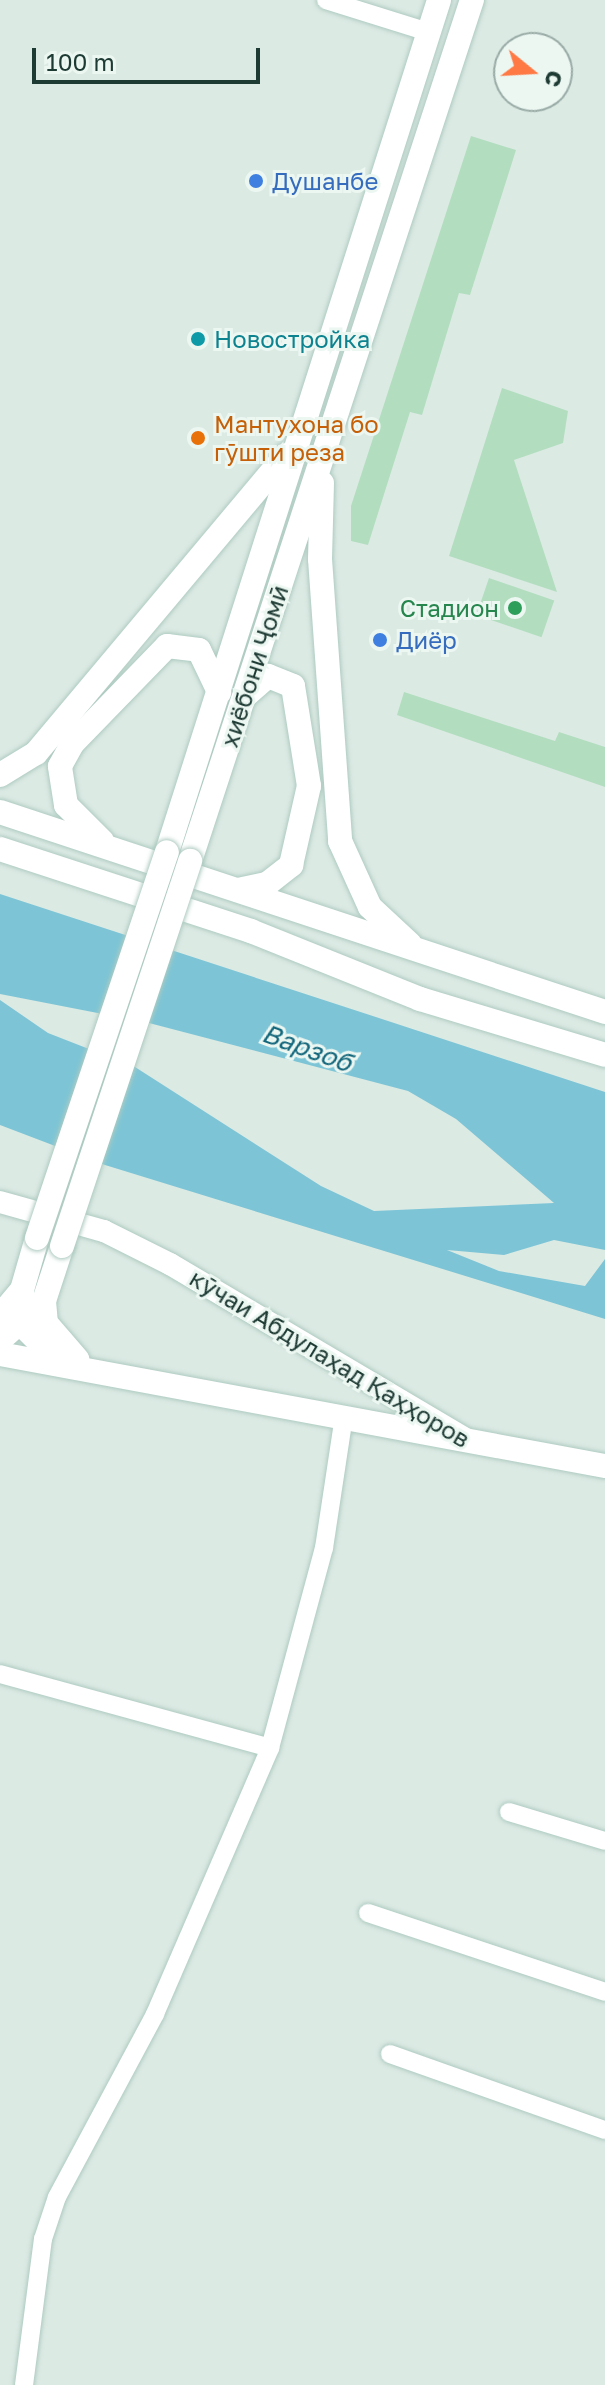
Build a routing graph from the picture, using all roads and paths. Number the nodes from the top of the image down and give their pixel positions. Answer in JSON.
{"nodes":[{"id":1,"x":326,"y":0,"type":"edge"},
{"id":2,"x":439,"y":0,"type":"edge"},
{"id":3,"x":472,"y":0,"type":"edge"},
{"id":4,"x":428,"y":32,"type":"junction"},
{"id":5,"x":292,"y":447,"type":"junction"},
{"id":6,"x":323,"y":456,"type":"junction"},
{"id":7,"x":219,"y":692,"type":"junction"},
{"id":8,"x":244,"y":698,"type":"junction"},
{"id":9,"x":0,"y":775,"type":"edge"},
{"id":10,"x":0,"y":812,"type":"edge"},
{"id":11,"x":0,"y":849,"type":"edge"},
{"id":12,"x":117,"y":851,"type":"junction"},
{"id":13,"x":235,"y":890,"type":"junction"},
{"id":14,"x":432,"y":960,"type":"junction"},
{"id":15,"x":605,"y":1012,"type":"edge"},
{"id":16,"x":605,"y":1055,"type":"edge"},
{"id":17,"x":0,"y":1202,"type":"edge"},
{"id":18,"x":33,"y":1296,"type":"junction"},
{"id":19,"x":0,"y":1316,"type":"edge"},
{"id":20,"x":23,"y":1326,"type":"junction"},
{"id":21,"x":0,"y":1340,"type":"edge"},
{"id":22,"x":0,"y":1354,"type":"edge"},
{"id":23,"x":59,"y":1362,"type":"junction"},
{"id":24,"x":116,"y":1374,"type":"junction"},
{"id":25,"x":343,"y":1422,"type":"junction"},
{"id":26,"x":481,"y":1447,"type":"junction"},
{"id":27,"x":605,"y":1466,"type":"edge"},
{"id":28,"x":0,"y":1674,"type":"edge"},
{"id":29,"x":270,"y":1748,"type":"junction"},
{"id":30,"x":509,"y":1812,"type":"dead end"},
{"id":31,"x":605,"y":1841,"type":"edge"},
{"id":32,"x":368,"y":1913,"type":"dead end"},
{"id":33,"x":605,"y":1992,"type":"edge"},
{"id":34,"x":390,"y":2054,"type":"dead end"},
{"id":35,"x":605,"y":2130,"type":"edge"},
{"id":36,"x":24,"y":2385,"type":"edge"}],
"edges":[{"from":1,"to":4,"type":"street"},
{"from":2,"to":4,"type":"main road","name":"хиёбони Ҷомӣ"},
{"from":3,"to":6,"type":"main road","name":"хиёбони Ҷомӣ"},
{"from":4,"to":5,"type":"main road","name":"хиёбони Ҷомӣ"},
{"from":5,"to":7,"type":"main road","name":"хиёбони Ҷомӣ"},
{"from":5,"to":9,"type":"main road"},
{"from":6,"to":8,"type":"main road","name":"хиёбони Ҷомӣ"},
{"from":6,"to":14,"type":"main road"},
{"from":7,"to":12,"type":"main road"},
{"from":7,"to":18,"type":"main road","name":"хиёбони Ҷомӣ","bridge":true},
{"from":8,"to":13,"type":"main road"},
{"from":8,"to":18,"type":"main road","name":"хиёбони Ҷомӣ","bridge":true},
{"from":10,"to":12,"type":"main road"},
{"from":11,"to":16,"type":"main road"},
{"from":12,"to":13,"type":"main road"},
{"from":13,"to":14,"type":"main road"},
{"from":14,"to":15,"type":"main road"},
{"from":17,"to":26,"type":"street","name":"кӯчаи Абдулаҳад Қаҳҳоров"},
{"from":18,"to":19,"type":"main road"},
{"from":18,"to":20,"type":"main road","name":"хиёбони Ҷомӣ"},
{"from":18,"to":24,"type":"main road"},
{"from":20,"to":21,"type":"main road","name":"хиёбони Ҷомӣ"},
{"from":20,"to":23,"type":"main road"},
{"from":22,"to":23,"type":"main road","name":"кӯчаи Абдулаҳад Қаҳҳоров"},
{"from":23,"to":24,"type":"main road","name":"кӯчаи Абдулаҳад Қаҳҳоров"},
{"from":24,"to":25,"type":"main road","name":"кӯчаи Абдулаҳад Қаҳҳоров"},
{"from":25,"to":26,"type":"main road","name":"кӯчаи Абдулаҳад Қаҳҳоров"},
{"from":25,"to":29,"type":"street"},
{"from":26,"to":27,"type":"main road","name":"кӯчаи Абдулаҳад Қаҳҳоров"},
{"from":28,"to":29,"type":"street"},
{"from":29,"to":36,"type":"street"},
{"from":30,"to":31,"type":"street"},
{"from":32,"to":33,"type":"street"},
{"from":34,"to":35,"type":"street"}]}
